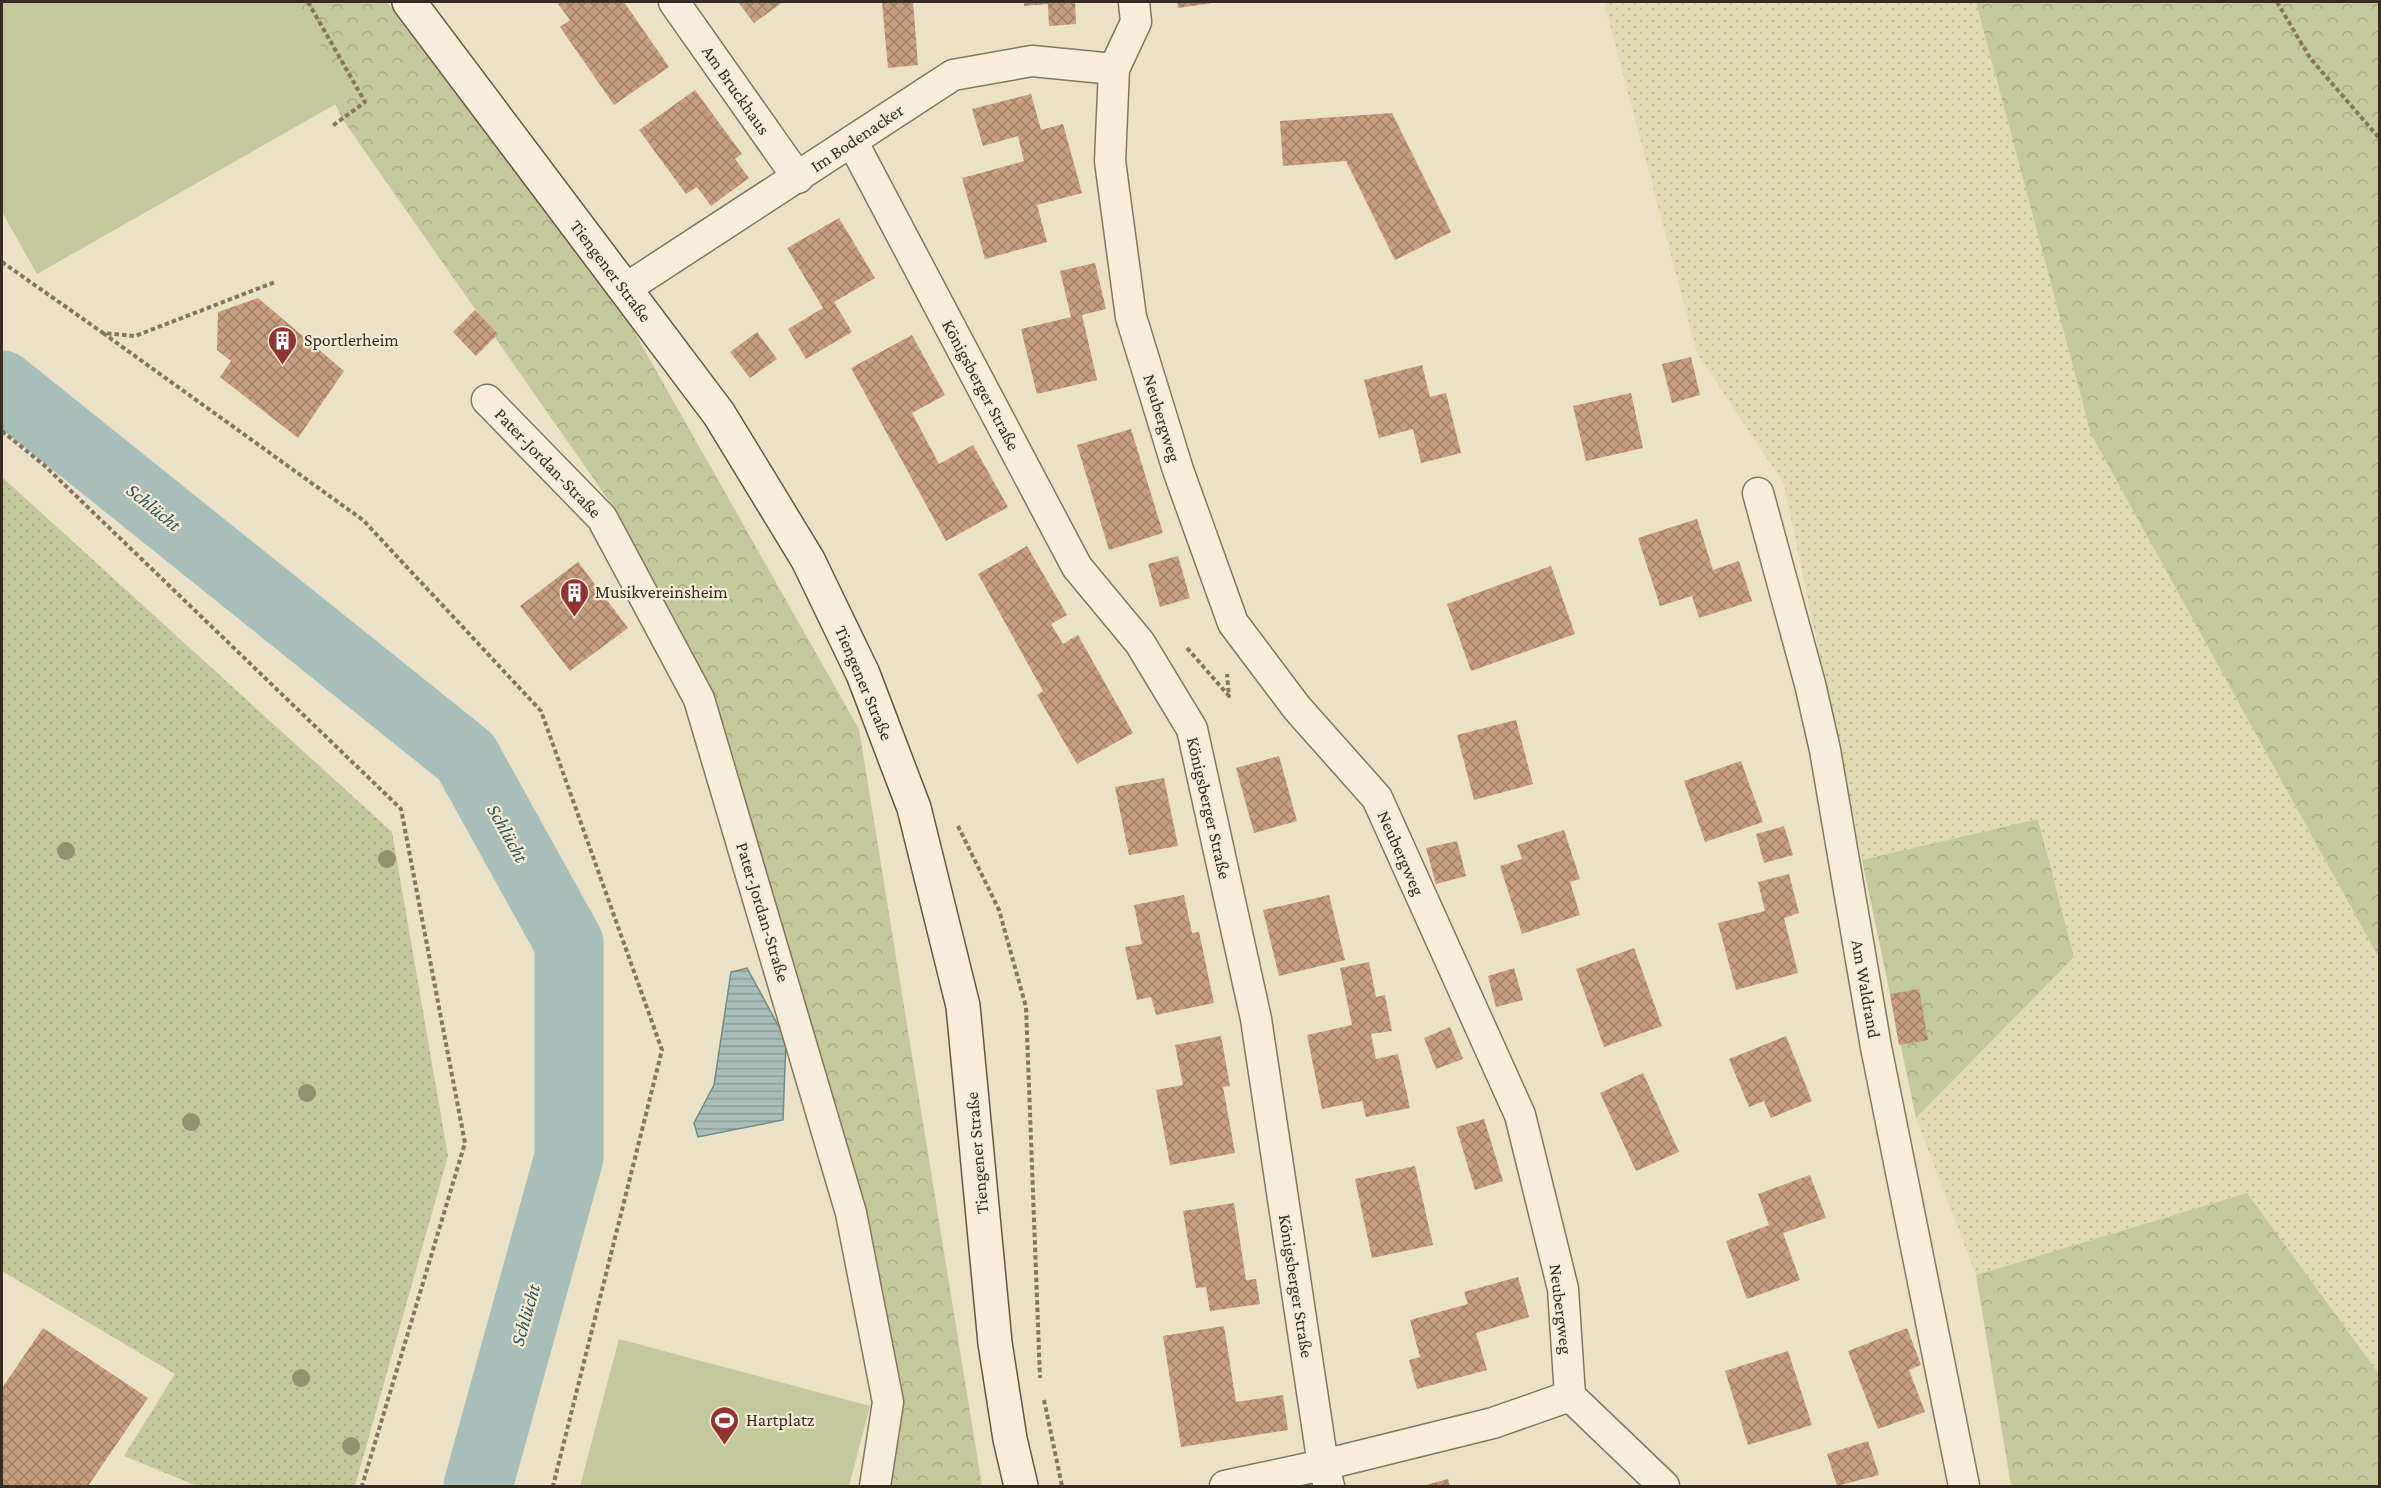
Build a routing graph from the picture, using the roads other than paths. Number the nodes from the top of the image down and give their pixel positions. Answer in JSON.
{"nodes":[{"id":1,"x":409,"y":2,"type":"edge"},
{"id":2,"x":674,"y":2,"type":"edge"},
{"id":3,"x":1134,"y":2,"type":"edge"},
{"id":4,"x":1114,"y":69,"type":"junction"},
{"id":5,"x":852,"y":141,"type":"junction"},
{"id":6,"x":798,"y":178,"type":"junction"},
{"id":7,"x":625,"y":289,"type":"junction"},
{"id":8,"x":487,"y":400,"type":"dead end"},
{"id":9,"x":1758,"y":494,"type":"dead end"},
{"id":10,"x":1570,"y":1396,"type":"junction"},
{"id":11,"x":1326,"y":1476,"type":"edge"},
{"id":12,"x":875,"y":1486,"type":"edge"},
{"id":13,"x":1021,"y":1486,"type":"edge"},
{"id":14,"x":1225,"y":1486,"type":"edge"},
{"id":15,"x":1664,"y":1486,"type":"edge"},
{"id":16,"x":1964,"y":1486,"type":"edge"}],
"edges":[{"from":1,"to":7,"type":"main road","name":"Tiengener Straße"},
{"from":2,"to":6,"type":"street","name":"Am Bruckhaus"},
{"from":3,"to":4,"type":"street","name":"Neubergweg"},
{"from":4,"to":5,"type":"street","name":"Im Bodenacker"},
{"from":4,"to":10,"type":"street","name":"Neubergweg"},
{"from":5,"to":6,"type":"street","name":"Im Bodenacker"},
{"from":5,"to":11,"type":"street","name":"Königsberger Straße"},
{"from":6,"to":7,"type":"street","name":"Im Bodenacker"},
{"from":7,"to":13,"type":"main road","name":"Tiengener Straße"},
{"from":8,"to":12,"type":"street","name":"Pater-Jordan-Straße"},
{"from":9,"to":16,"type":"street","name":"Am Waldrand"},
{"from":10,"to":11,"type":"street"},
{"from":10,"to":15,"type":"street"},
{"from":11,"to":14,"type":"street"}]}
